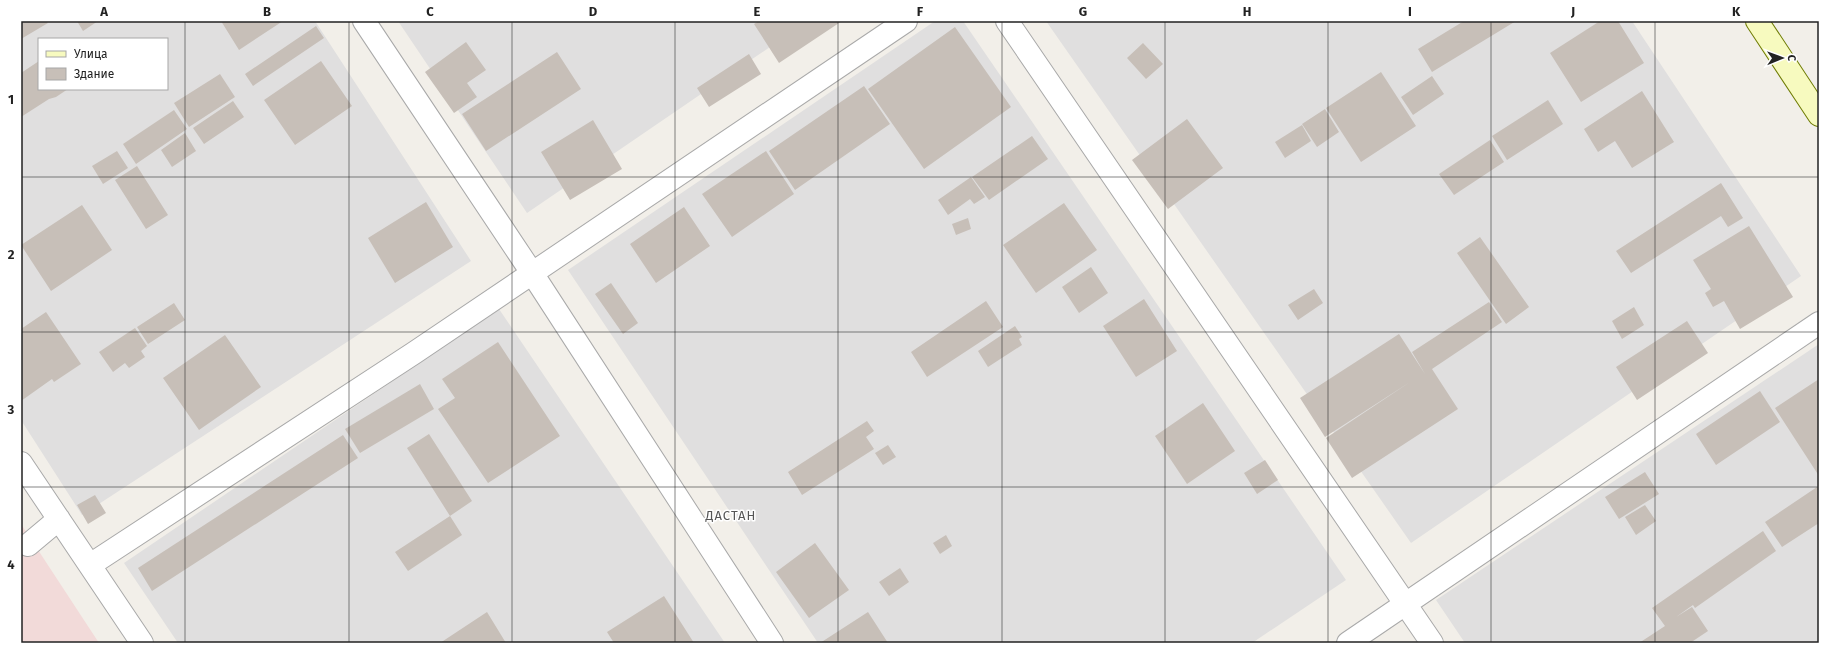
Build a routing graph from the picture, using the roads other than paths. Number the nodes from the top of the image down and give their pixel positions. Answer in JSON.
{"nodes":[{"id":1,"x":364,"y":21,"type":"edge"},
{"id":2,"x":906,"y":21,"type":"edge"},
{"id":3,"x":1007,"y":21,"type":"edge"},
{"id":4,"x":1757,"y":21,"type":"edge"},
{"id":5,"x":1819,"y":115,"type":"edge"},
{"id":6,"x":532,"y":272,"type":"junction"},
{"id":7,"x":1819,"y":324,"type":"edge"},
{"id":8,"x":21,"y":463,"type":"edge"},
{"id":9,"x":59,"y":519,"type":"junction"},
{"id":10,"x":28,"y":544,"type":"dead end"},
{"id":11,"x":90,"y":565,"type":"junction"},
{"id":12,"x":1404,"y":604,"type":"junction"},
{"id":13,"x":142,"y":643,"type":"edge"},
{"id":14,"x":772,"y":643,"type":"edge"},
{"id":15,"x":1348,"y":643,"type":"edge"},
{"id":16,"x":1432,"y":643,"type":"edge"}],
"edges":[{"from":1,"to":6,"type":"street"},
{"from":2,"to":6,"type":"street"},
{"from":3,"to":12,"type":"street"},
{"from":4,"to":5,"type":"main road"},
{"from":6,"to":11,"type":"street"},
{"from":6,"to":14,"type":"street"},
{"from":7,"to":12,"type":"street"},
{"from":8,"to":9,"type":"street"},
{"from":9,"to":10,"type":"street"},
{"from":9,"to":11,"type":"street"},
{"from":11,"to":13,"type":"street"},
{"from":12,"to":15,"type":"street"},
{"from":12,"to":16,"type":"street"}]}
